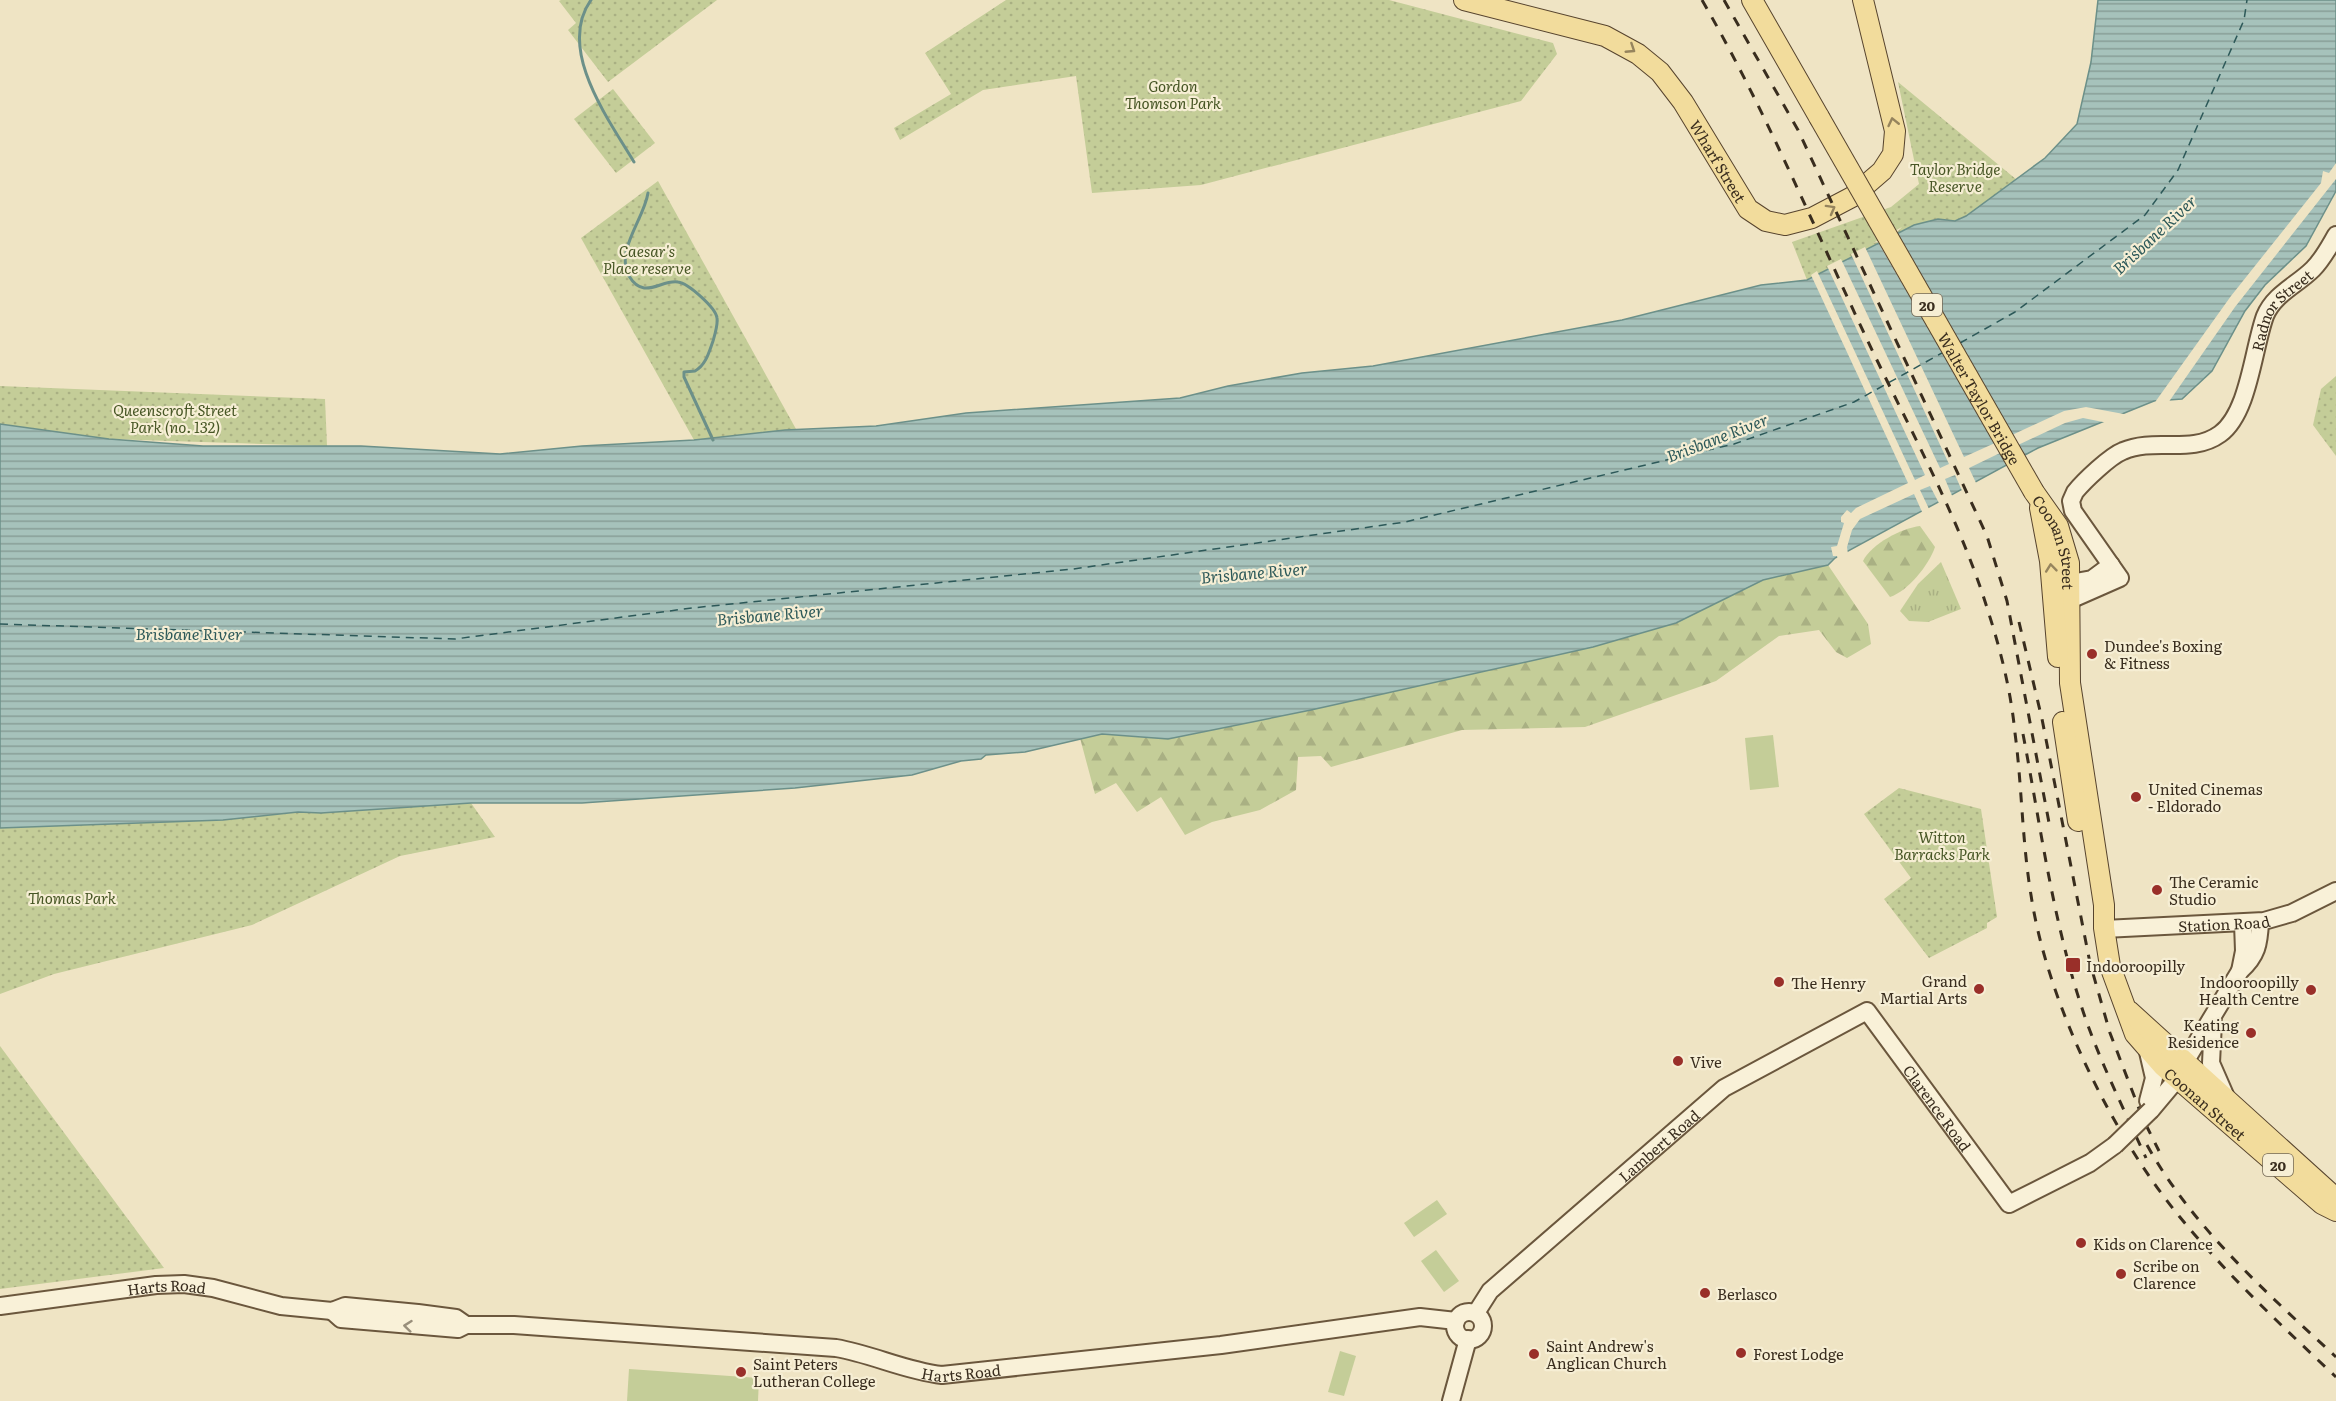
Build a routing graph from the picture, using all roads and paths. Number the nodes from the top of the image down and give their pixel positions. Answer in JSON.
{"nodes":[{"id":1,"x":1464,"y":0,"type":"edge"},
{"id":2,"x":1752,"y":0,"type":"edge"},
{"id":3,"x":1768,"y":0,"type":"edge"},
{"id":4,"x":1863,"y":0,"type":"edge"},
{"id":5,"x":1767,"y":26,"type":"junction"},
{"id":6,"x":2336,"y":235,"type":"edge"},
{"id":7,"x":2034,"y":492,"type":"junction"},
{"id":8,"x":2070,"y":592,"type":"junction"},
{"id":9,"x":2058,"y":668,"type":"junction"},
{"id":10,"x":2336,"y":891,"type":"edge"},
{"id":11,"x":2260,"y":922,"type":"junction"},
{"id":12,"x":2243,"y":923,"type":"junction"},
{"id":13,"x":2104,"y":928,"type":"junction"},
{"id":14,"x":2240,"y":971,"type":"junction"},
{"id":15,"x":2124,"y":1005,"type":"junction"},
{"id":16,"x":1867,"y":1011,"type":"joint"},
{"id":17,"x":2215,"y":1012,"type":"junction"},
{"id":18,"x":2148,"y":1052,"type":"junction"},
{"id":19,"x":2181,"y":1071,"type":"junction"},
{"id":20,"x":2231,"y":1103,"type":"junction"},
{"id":21,"x":2150,"y":1105,"type":"junction"},
{"id":22,"x":2336,"y":1203,"type":"edge"},
{"id":23,"x":2336,"y":1211,"type":"edge"},
{"id":24,"x":0,"y":1305,"type":"edge"},
{"id":25,"x":1476,"y":1313,"type":"junction"},
{"id":26,"x":1456,"y":1321,"type":"junction"},
{"id":27,"x":1468,"y":1339,"type":"junction"},
{"id":28,"x":1451,"y":1401,"type":"edge"}],
"edges":[{"from":1,"to":4,"type":"main road","name":"Wharf Street","one_way":true},
{"from":2,"to":5,"type":"main road","number":"20"},
{"from":3,"to":5,"type":"main road"},
{"from":5,"to":7,"type":"main road","name":"Walter Taylor Bridge","number":"20","bridge":true},
{"from":6,"to":8,"type":"street","name":"Radnor Street"},
{"from":7,"to":8,"type":"main road","name":"Coonan Street","number":"20"},
{"from":9,"to":7,"type":"main road","name":"Coonan Street","number":"20","one_way":true},
{"from":8,"to":9,"type":"main road"},
{"from":8,"to":13,"type":"main road","name":"Coonan Street","number":"20"},
{"from":9,"to":13,"type":"main road","name":"Coonan Street","number":"20"},
{"from":10,"to":11,"type":"street","name":"Station Road"},
{"from":11,"to":12,"type":"street","name":"Station Road"},
{"from":11,"to":14,"type":"street"},
{"from":12,"to":13,"type":"street","name":"Station Road"},
{"from":12,"to":14,"type":"street"},
{"from":13,"to":15,"type":"main road","name":"Coonan Street","number":"20"},
{"from":14,"to":17,"type":"street"},
{"from":15,"to":18,"type":"main road","name":"Coonan Street","number":"20"},
{"from":15,"to":19,"type":"main road","name":"Coonan Street","number":"20"},
{"from":16,"to":21,"type":"street","name":"Clarence Road","bridge":true},
{"from":16,"to":25,"type":"street","name":"Lambert Road"},
{"from":17,"to":19,"type":"street"},
{"from":17,"to":20,"type":"street"},
{"from":18,"to":19,"type":"main road","name":"Coonan Street","number":"20"},
{"from":18,"to":21,"type":"street"},
{"from":19,"to":20,"type":"main road","name":"Coonan Street","number":"20"},
{"from":19,"to":21,"type":"street"},
{"from":19,"to":23,"type":"main road","name":"Coonan Street","number":"20"},
{"from":20,"to":22,"type":"main road","name":"Coonan Street","number":"20"},
{"from":24,"to":26,"type":"street","name":"Harts Road"},
{"from":25,"to":26,"type":"street"},
{"from":25,"to":27,"type":"street"},
{"from":26,"to":27,"type":"street"},
{"from":27,"to":28,"type":"street"}]}
